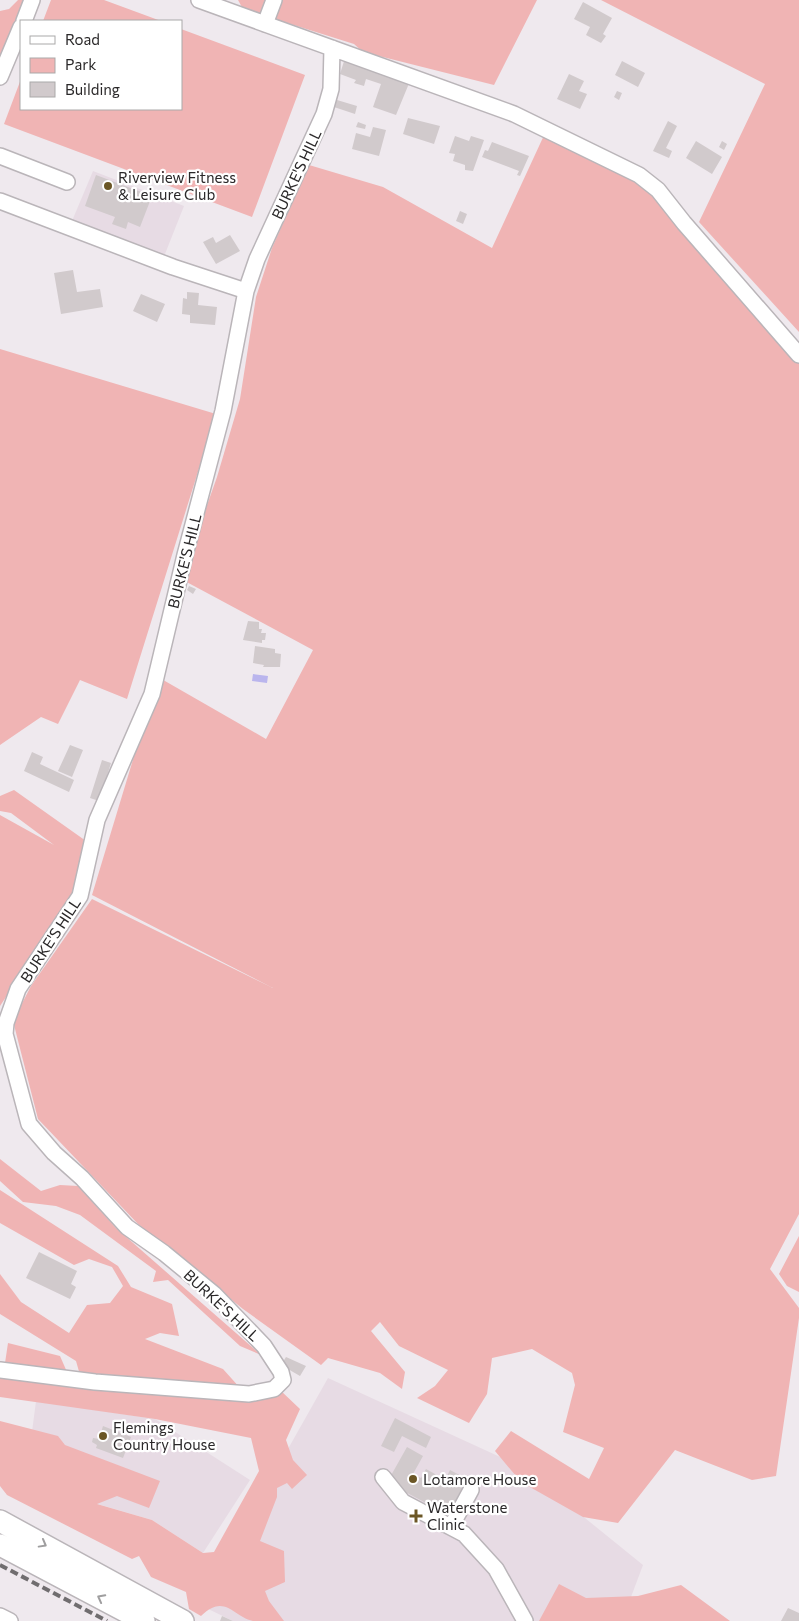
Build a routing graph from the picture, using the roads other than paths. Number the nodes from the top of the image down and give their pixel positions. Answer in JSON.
{"nodes":[{"id":1,"x":32,"y":0,"type":"edge"},
{"id":2,"x":198,"y":0,"type":"edge"},
{"id":3,"x":274,"y":0,"type":"edge"},
{"id":4,"x":24,"y":20,"type":"edge"},
{"id":5,"x":265,"y":24,"type":"junction"},
{"id":6,"x":20,"y":29,"type":"edge"},
{"id":7,"x":332,"y":48,"type":"junction"},
{"id":8,"x":0,"y":77,"type":"edge"},
{"id":9,"x":0,"y":156,"type":"edge"},
{"id":10,"x":68,"y":182,"type":"dead end"},
{"id":11,"x":0,"y":201,"type":"edge"},
{"id":12,"x":246,"y":291,"type":"junction"},
{"id":13,"x":799,"y":355,"type":"edge"},
{"id":14,"x":0,"y":1370,"type":"edge"},
{"id":15,"x":383,"y":1477,"type":"dead end"},
{"id":16,"x":471,"y":1490,"type":"dead end"},
{"id":17,"x":0,"y":1521,"type":"edge"},
{"id":18,"x":452,"y":1526,"type":"junction"},
{"id":19,"x":0,"y":1545,"type":"edge"},
{"id":20,"x":0,"y":1616,"type":"edge"},
{"id":21,"x":10,"y":1621,"type":"edge"},
{"id":22,"x":144,"y":1621,"type":"edge"},
{"id":23,"x":183,"y":1621,"type":"edge"},
{"id":24,"x":525,"y":1621,"type":"edge"}],
"edges":[{"from":1,"to":4,"type":"street"},
{"from":2,"to":5,"type":"street"},
{"from":3,"to":5,"type":"street"},
{"from":5,"to":7,"type":"street"},
{"from":6,"to":8,"type":"street"},
{"from":7,"to":12,"type":"street","name":"BURKE'S HILL"},
{"from":7,"to":13,"type":"street"},
{"from":9,"to":10,"type":"street"},
{"from":11,"to":12,"type":"street"},
{"from":12,"to":14,"type":"street","name":"BURKE'S HILL"},
{"from":15,"to":18,"type":"street"},
{"from":16,"to":18,"type":"street"},
{"from":17,"to":23,"type":"highway","one_way":true},
{"from":18,"to":24,"type":"street"},
{"from":22,"to":19,"type":"highway","one_way":true},
{"from":20,"to":21,"type":"street"}]}
